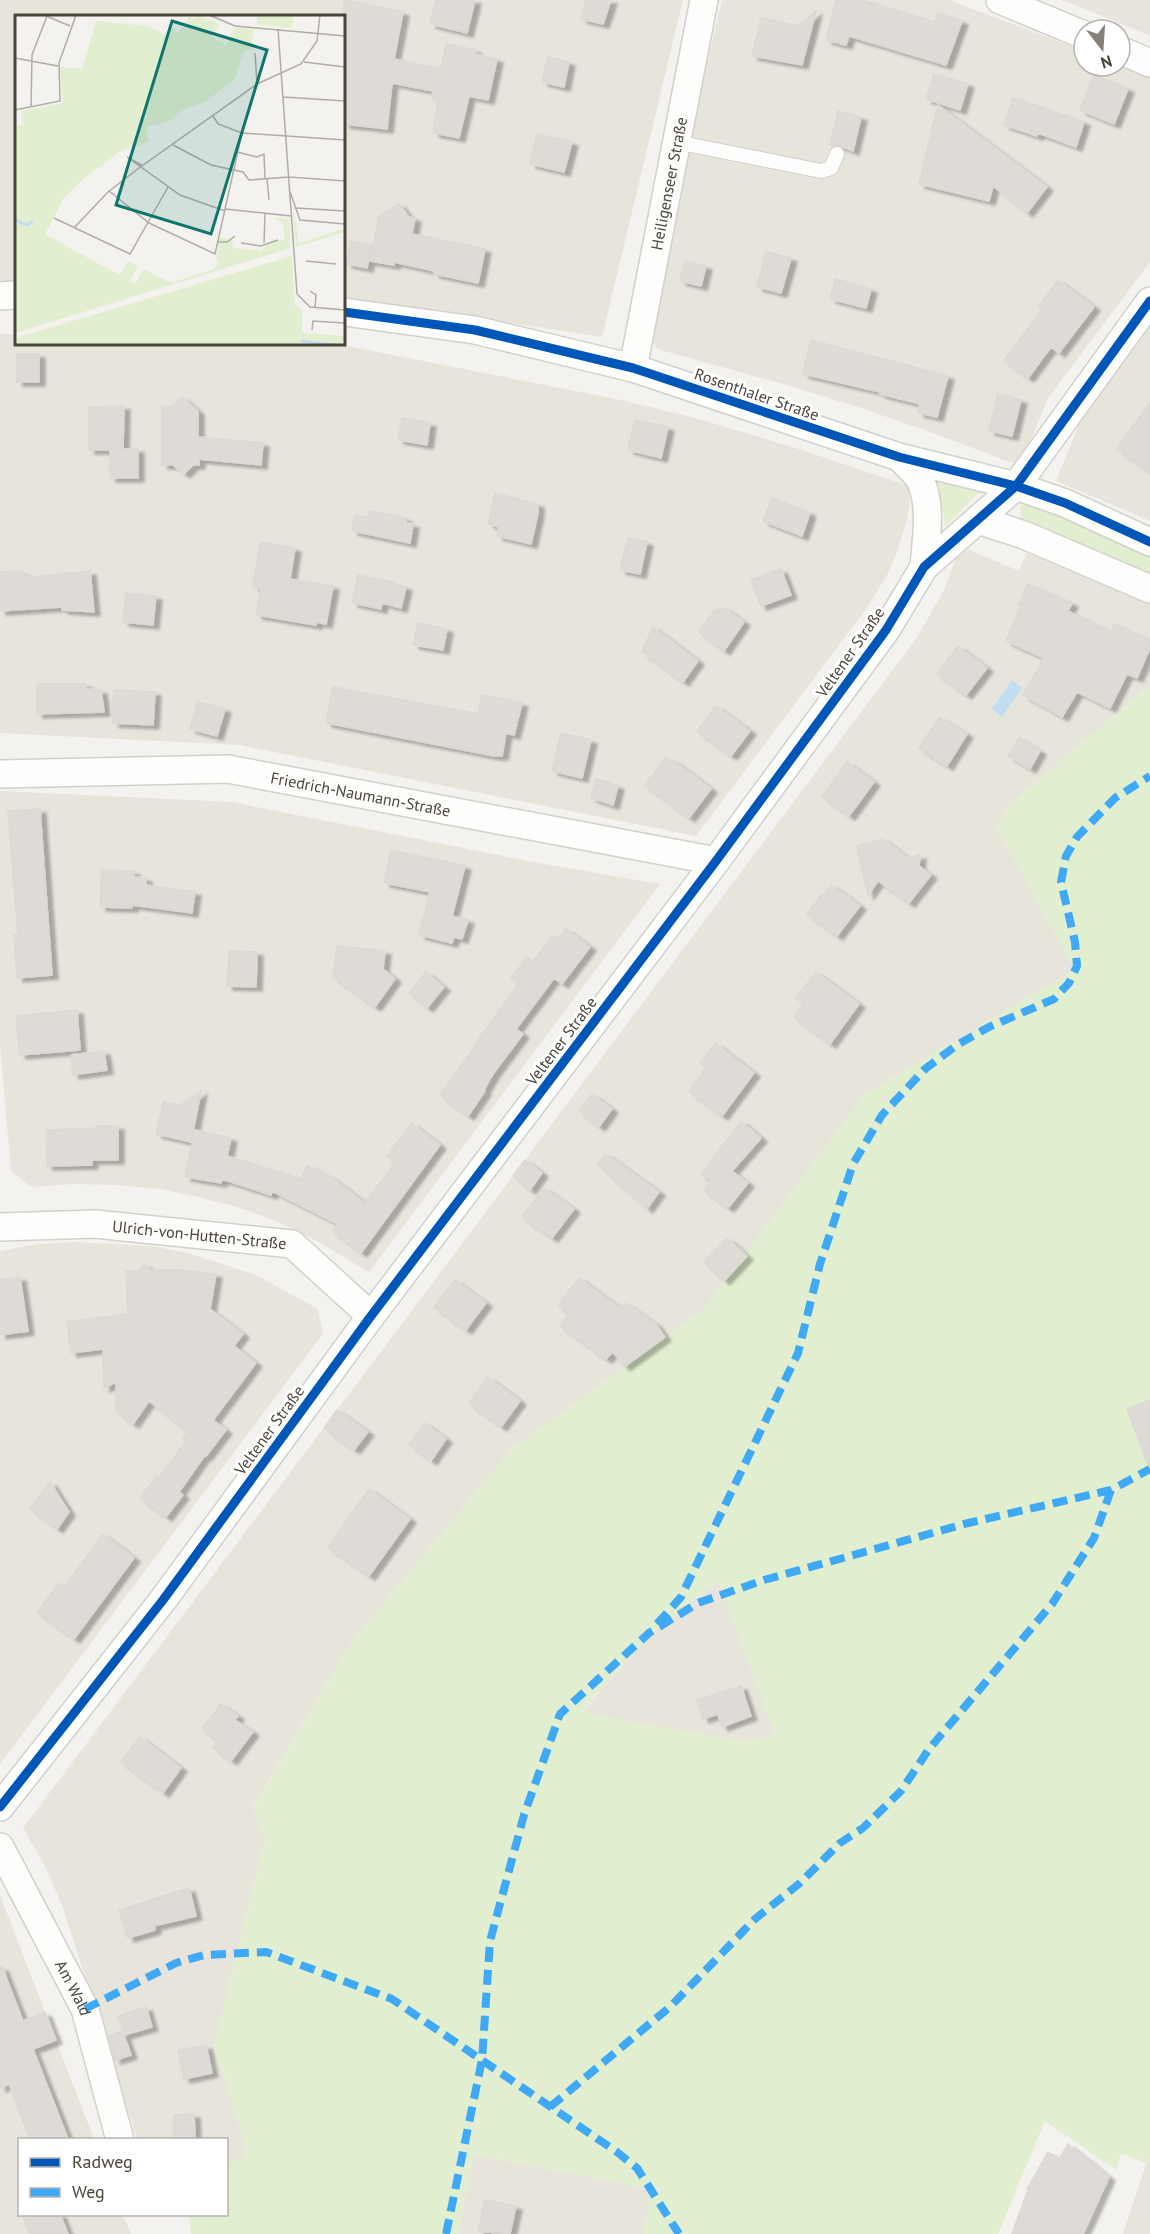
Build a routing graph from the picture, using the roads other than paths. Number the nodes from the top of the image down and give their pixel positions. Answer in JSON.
{"nodes":[{"id":1,"x":704,"y":0,"type":"edge"},
{"id":2,"x":1000,"y":0,"type":"edge"},
{"id":3,"x":1072,"y":30,"type":"edge"},
{"id":4,"x":1132,"y":55,"type":"edge"},
{"id":5,"x":1150,"y":63,"type":"edge"},
{"id":6,"x":676,"y":142,"type":"junction"},
{"id":7,"x":837,"y":154,"type":"dead end"},
{"id":8,"x":15,"y":295,"type":"edge"},
{"id":9,"x":0,"y":296,"type":"edge"},
{"id":10,"x":1150,"y":302,"type":"edge"},
{"id":11,"x":345,"y":312,"type":"edge"},
{"id":12,"x":633,"y":368,"type":"junction"},
{"id":13,"x":899,"y":457,"type":"junction"},
{"id":14,"x":1016,"y":486,"type":"junction"},
{"id":15,"x":978,"y":520,"type":"junction"},
{"id":16,"x":1150,"y":542,"type":"edge"},
{"id":17,"x":924,"y":567,"type":"junction"},
{"id":18,"x":1150,"y":589,"type":"edge"},
{"id":19,"x":0,"y":774,"type":"edge"},
{"id":20,"x":716,"y":861,"type":"junction"},
{"id":21,"x":0,"y":1227,"type":"edge"},
{"id":22,"x":371,"y":1316,"type":"junction"},
{"id":23,"x":0,"y":1807,"type":"edge"},
{"id":24,"x":0,"y":1847,"type":"edge"},
{"id":25,"x":120,"y":2138,"type":"edge"}],
"edges":[{"from":1,"to":6,"type":"street","name":"Heiligenseer Straße"},
{"from":2,"to":3,"type":"street"},
{"from":4,"to":5,"type":"street"},
{"from":6,"to":7,"type":"lane"},
{"from":6,"to":12,"type":"street","name":"Heiligenseer Straße"},
{"from":8,"to":9,"type":"street"},
{"from":10,"to":14,"type":"street","name":"Veltener Straße"},
{"from":11,"to":12,"type":"street","name":"Rosenthaler Straße"},
{"from":12,"to":13,"type":"street","name":"Rosenthaler Straße"},
{"from":13,"to":14,"type":"street","name":"Rosenthaler Straße"},
{"from":13,"to":17,"type":"street"},
{"from":14,"to":15,"type":"street","name":"Veltener Straße"},
{"from":14,"to":16,"type":"street","name":"Rosenthaler Straße"},
{"from":15,"to":17,"type":"street","name":"Veltener Straße"},
{"from":15,"to":18,"type":"street"},
{"from":17,"to":20,"type":"street","name":"Veltener Straße"},
{"from":19,"to":20,"type":"street","name":"Friedrich-Naumann-Straße"},
{"from":20,"to":22,"type":"street","name":"Veltener Straße"},
{"from":21,"to":22,"type":"street","name":"Ulrich-von-Hutten-Straße"},
{"from":22,"to":23,"type":"street","name":"Veltener Straße"},
{"from":24,"to":25,"type":"street","name":"Am Wald"}]}
